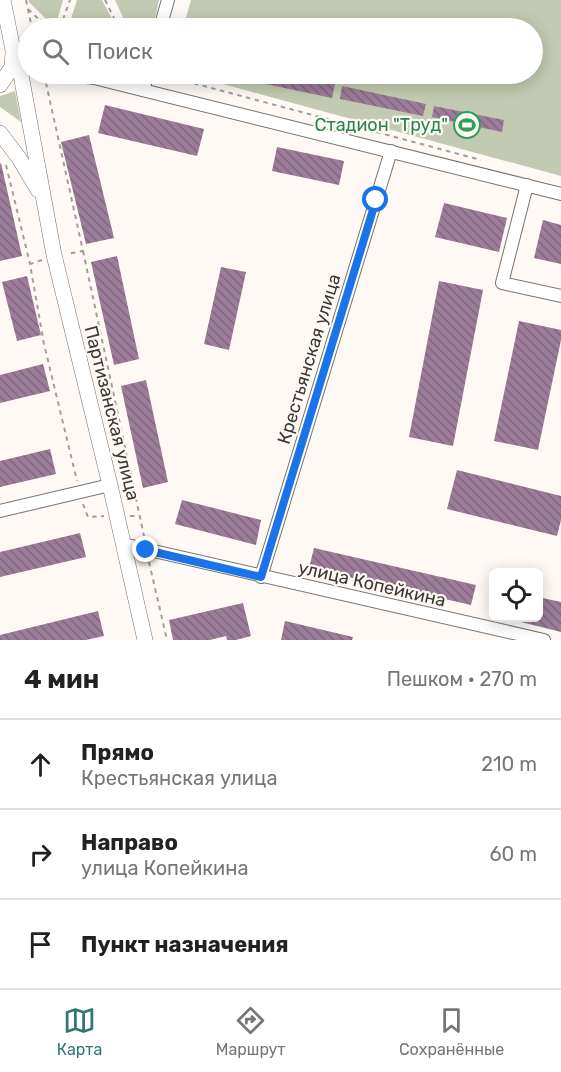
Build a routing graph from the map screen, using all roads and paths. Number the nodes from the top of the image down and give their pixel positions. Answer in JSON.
{"nodes":[{"id":1,"x":3,"y":0,"type":"edge"},
{"id":2,"x":26,"y":0,"type":"edge"},
{"id":3,"x":70,"y":0,"type":"edge"},
{"id":4,"x":105,"y":0,"type":"edge"},
{"id":5,"x":168,"y":0,"type":"edge"},
{"id":6,"x":27,"y":8,"type":"junction"},
{"id":7,"x":30,"y":18,"type":"edge"},
{"id":8,"x":38,"y":18,"type":"edge"},
{"id":9,"x":64,"y":18,"type":"edge"},
{"id":10,"x":114,"y":18,"type":"edge"},
{"id":11,"x":163,"y":18,"type":"edge"},
{"id":12,"x":0,"y":30,"type":"edge"},
{"id":13,"x":14,"y":55,"type":"junction"},
{"id":14,"x":18,"y":58,"type":"edge"},
{"id":15,"x":18,"y":66,"type":"edge"},
{"id":16,"x":23,"y":84,"type":"edge"},
{"id":17,"x":46,"y":84,"type":"edge"},
{"id":18,"x":118,"y":84,"type":"edge"},
{"id":19,"x":145,"y":84,"type":"edge"},
{"id":20,"x":194,"y":84,"type":"edge"},
{"id":21,"x":0,"y":85,"type":"edge"},
{"id":22,"x":143,"y":90,"type":"junction"},
{"id":23,"x":0,"y":133,"type":"edge"},
{"id":24,"x":391,"y":151,"type":"junction"},
{"id":25,"x":4,"y":156,"type":"dead end"},
{"id":26,"x":480,"y":160,"type":"dead end"},
{"id":27,"x":527,"y":185,"type":"junction"},
{"id":28,"x":561,"y":194,"type":"edge"},
{"id":29,"x":42,"y":196,"type":"junction"},
{"id":30,"x":83,"y":251,"type":"junction"},
{"id":31,"x":54,"y":255,"type":"junction"},
{"id":32,"x":30,"y":264,"type":"junction"},
{"id":33,"x":561,"y":296,"type":"edge"},
{"id":34,"x":110,"y":485,"type":"junction"},
{"id":35,"x":79,"y":492,"type":"junction"},
{"id":36,"x":0,"y":511,"type":"edge"},
{"id":37,"x":117,"y":514,"type":"junction"},
{"id":38,"x":140,"y":516,"type":"junction"},
{"id":39,"x":123,"y":544,"type":"junction"},
{"id":40,"x":146,"y":550,"type":"junction"},
{"id":41,"x":261,"y":577,"type":"junction"},
{"id":42,"x":500,"y":636,"type":"edge"},
{"id":43,"x":145,"y":640,"type":"edge"},
{"id":44,"x":167,"y":640,"type":"edge"},
{"id":45,"x":544,"y":640,"type":"edge"}],
"edges":[{"from":1,"to":13,"type":"main road"},
{"from":2,"to":6,"type":"path"},
{"from":3,"to":9,"type":"path"},
{"from":4,"to":10,"type":"path"},
{"from":5,"to":11,"type":"street"},
{"from":6,"to":7,"type":"path"},
{"from":6,"to":8,"type":"path"},
{"from":12,"to":13,"type":"main road"},
{"from":13,"to":14,"type":"street"},
{"from":13,"to":15,"type":"main road","name":"Партизанская улица"},
{"from":13,"to":21,"type":"main road"},
{"from":16,"to":29,"type":"main road","name":"Партизанская улица"},
{"from":17,"to":30,"type":"path"},
{"from":18,"to":22,"type":"street"},
{"from":19,"to":22,"type":"street"},
{"from":20,"to":26,"type":"path"},
{"from":22,"to":24,"type":"street"},
{"from":23,"to":29,"type":"main road"},
{"from":24,"to":27,"type":"street"},
{"from":24,"to":41,"type":"street","name":"Крестьянская улица"},
{"from":25,"to":32,"type":"path"},
{"from":27,"to":28,"type":"street"},
{"from":27,"to":33,"type":"street"},
{"from":29,"to":31,"type":"main road","name":"Партизанская улица"},
{"from":30,"to":31,"type":"path"},
{"from":30,"to":38,"type":"path"},
{"from":31,"to":32,"type":"path"},
{"from":31,"to":34,"type":"main road","name":"Партизанская улица"},
{"from":32,"to":35,"type":"path"},
{"from":34,"to":35,"type":"street"},
{"from":34,"to":37,"type":"main road","name":"Партизанская улица"},
{"from":35,"to":36,"type":"street"},
{"from":35,"to":37,"type":"path"},
{"from":37,"to":38,"type":"path"},
{"from":37,"to":39,"type":"main road","name":"Партизанская улица"},
{"from":38,"to":40,"type":"path"},
{"from":39,"to":40,"type":"street","name":"улица Копейкина"},
{"from":39,"to":43,"type":"main road","name":"Партизанская улица"},
{"from":40,"to":41,"type":"street","name":"улица Копейкина"},
{"from":40,"to":44,"type":"path"},
{"from":41,"to":42,"type":"street","name":"улица Копейкина"},
{"from":42,"to":45,"type":"street","name":"улица Копейкина"}]}
